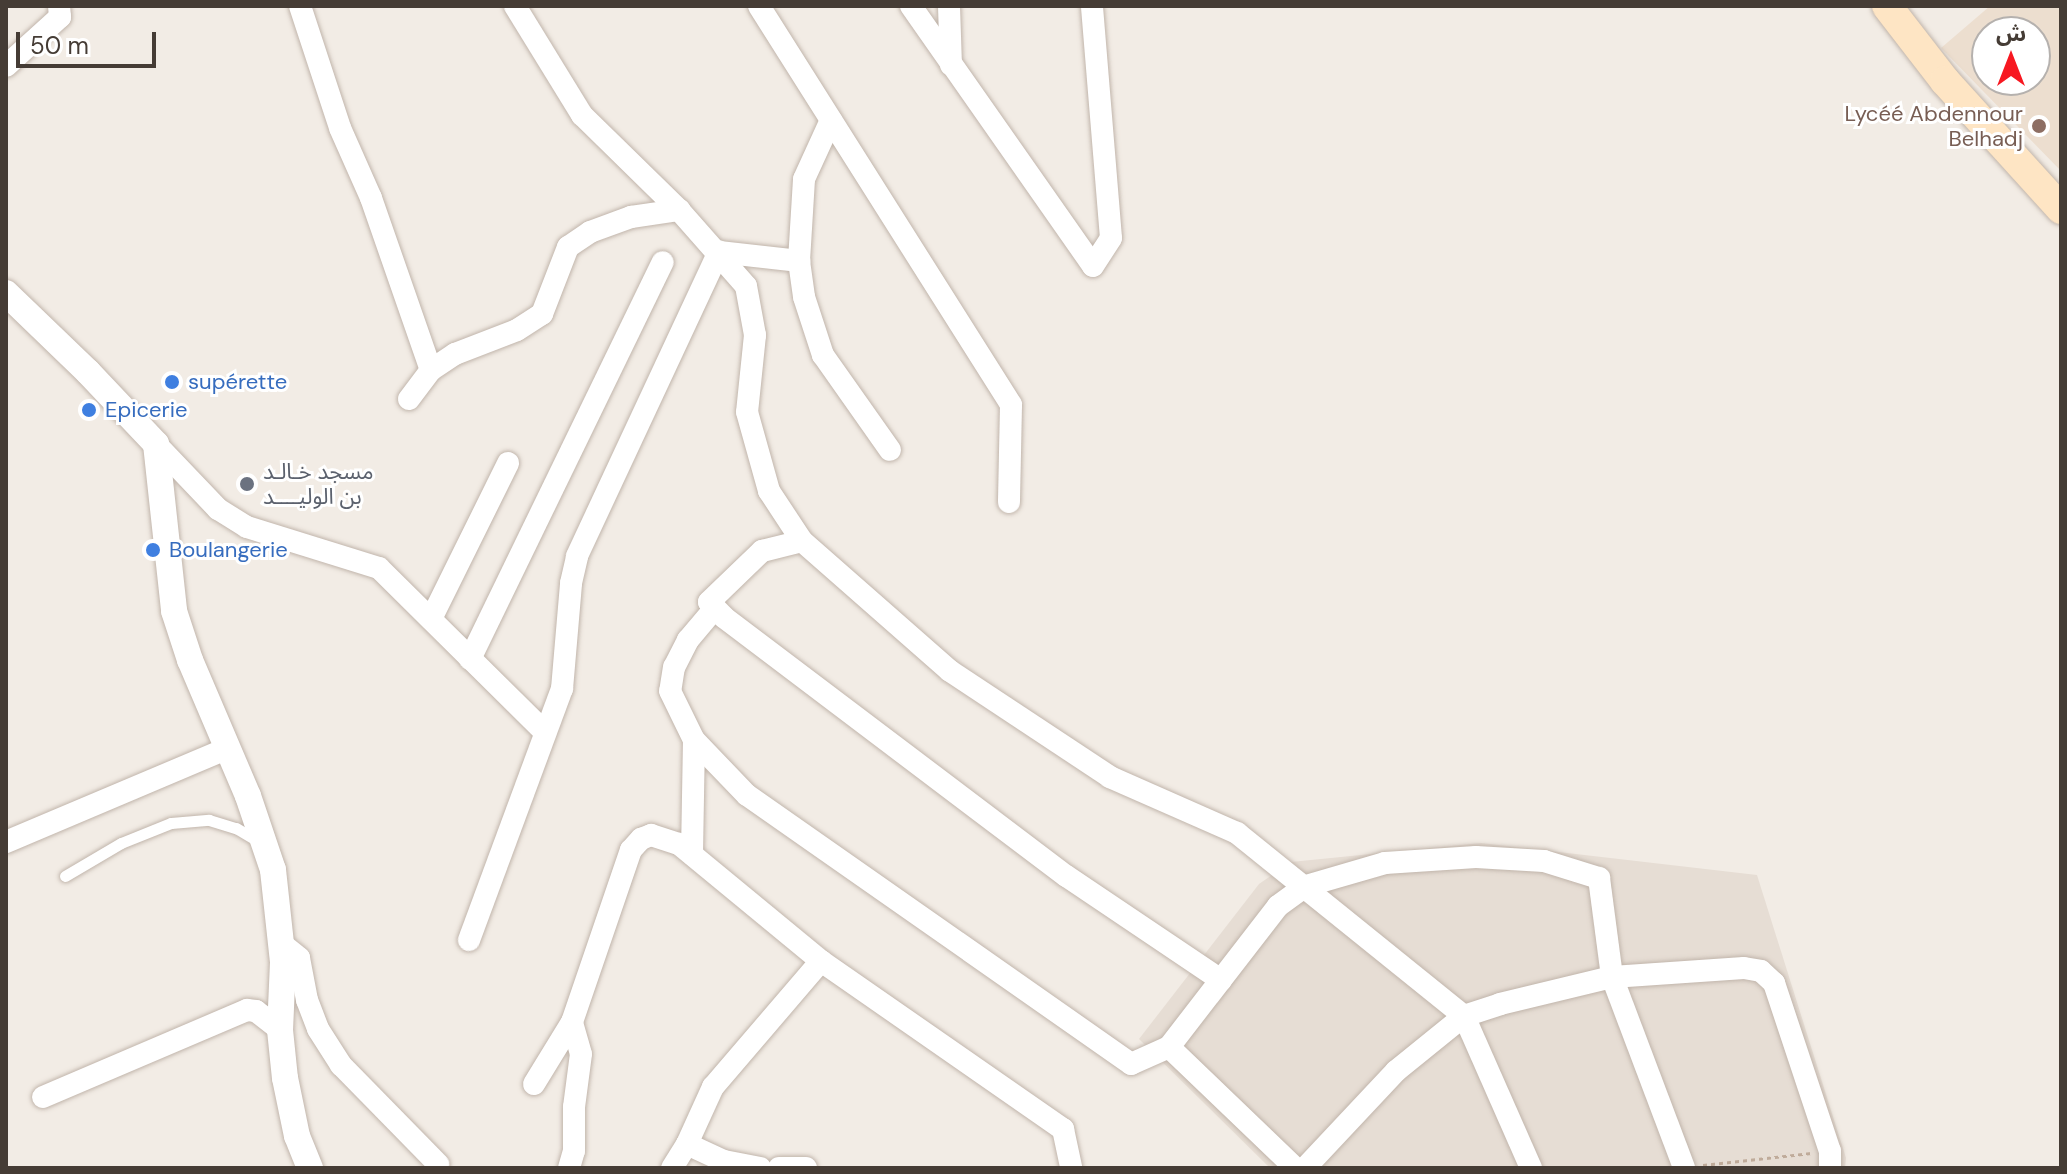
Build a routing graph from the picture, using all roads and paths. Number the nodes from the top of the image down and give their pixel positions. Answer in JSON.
{"nodes":[{"id":1,"x":300,"y":6,"type":"edge"},
{"id":2,"x":515,"y":6,"type":"edge"},
{"id":3,"x":759,"y":6,"type":"edge"},
{"id":4,"x":911,"y":6,"type":"edge"},
{"id":5,"x":949,"y":6,"type":"edge"},
{"id":6,"x":1092,"y":6,"type":"edge"},
{"id":7,"x":1887,"y":6,"type":"edge"},
{"id":8,"x":62,"y":10,"type":"edge"},
{"id":9,"x":6,"y":66,"type":"edge"},
{"id":10,"x":952,"y":68,"type":"junction"},
{"id":11,"x":831,"y":120,"type":"junction"},
{"id":12,"x":2061,"y":209,"type":"edge"},
{"id":13,"x":679,"y":210,"type":"junction"},
{"id":14,"x":719,"y":252,"type":"junction"},
{"id":15,"x":799,"y":261,"type":"junction"},
{"id":16,"x":663,"y":262,"type":"dead end"},
{"id":17,"x":6,"y":293,"type":"edge"},
{"id":18,"x":431,"y":370,"type":"junction"},
{"id":19,"x":409,"y":399,"type":"dead end"},
{"id":20,"x":156,"y":444,"type":"junction"},
{"id":21,"x":890,"y":450,"type":"dead end"},
{"id":22,"x":508,"y":463,"type":"dead end"},
{"id":23,"x":1009,"y":502,"type":"dead end"},
{"id":24,"x":802,"y":541,"type":"junction"},
{"id":25,"x":715,"y":608,"type":"junction"},
{"id":26,"x":431,"y":619,"type":"junction"},
{"id":27,"x":470,"y":659,"type":"junction"},
{"id":28,"x":545,"y":732,"type":"junction"},
{"id":29,"x":694,"y":740,"type":"junction"},
{"id":30,"x":228,"y":748,"type":"junction"},
{"id":31,"x":6,"y":842,"type":"edge"},
{"id":32,"x":265,"y":846,"type":"junction"},
{"id":33,"x":692,"y":854,"type":"junction"},
{"id":34,"x":65,"y":876,"type":"dead end"},
{"id":35,"x":1306,"y":886,"type":"junction"},
{"id":36,"x":469,"y":940,"type":"dead end"},
{"id":37,"x":282,"y":944,"type":"junction"},
{"id":38,"x":821,"y":961,"type":"junction"},
{"id":39,"x":1612,"y":977,"type":"junction"},
{"id":40,"x":1221,"y":980,"type":"junction"},
{"id":41,"x":1464,"y":1016,"type":"junction"},
{"id":42,"x":572,"y":1022,"type":"junction"},
{"id":43,"x":280,"y":1030,"type":"junction"},
{"id":44,"x":1169,"y":1047,"type":"junction"},
{"id":45,"x":534,"y":1084,"type":"dead end"},
{"id":46,"x":43,"y":1097,"type":"dead end"},
{"id":47,"x":687,"y":1144,"type":"junction"},
{"id":48,"x":1830,"y":1159,"type":"edge"},
{"id":49,"x":438,"y":1164,"type":"dead end"},
{"id":50,"x":310,"y":1168,"type":"edge"},
{"id":51,"x":569,"y":1168,"type":"edge"},
{"id":52,"x":672,"y":1168,"type":"edge"},
{"id":53,"x":760,"y":1168,"type":"edge"},
{"id":54,"x":779,"y":1168,"type":"edge"},
{"id":55,"x":806,"y":1168,"type":"edge"},
{"id":56,"x":1071,"y":1168,"type":"edge"},
{"id":57,"x":1295,"y":1168,"type":"edge"},
{"id":58,"x":1305,"y":1168,"type":"edge"},
{"id":59,"x":1531,"y":1168,"type":"edge"},
{"id":60,"x":1682,"y":1168,"type":"edge"}],
"edges":[{"from":1,"to":18,"type":"street"},
{"from":2,"to":13,"type":"street"},
{"from":3,"to":11,"type":"street"},
{"from":4,"to":10,"type":"street"},
{"from":5,"to":10,"type":"street"},
{"from":6,"to":10,"type":"street"},
{"from":7,"to":12,"type":"main road"},
{"from":8,"to":9,"type":"street"},
{"from":11,"to":15,"type":"street"},
{"from":11,"to":23,"type":"street"},
{"from":13,"to":14,"type":"street"},
{"from":13,"to":18,"type":"street"},
{"from":14,"to":15,"type":"street"},
{"from":14,"to":24,"type":"street"},
{"from":14,"to":28,"type":"street"},
{"from":15,"to":21,"type":"street"},
{"from":16,"to":27,"type":"street"},
{"from":17,"to":20,"type":"street"},
{"from":18,"to":19,"type":"street"},
{"from":20,"to":26,"type":"street"},
{"from":20,"to":30,"type":"street"},
{"from":22,"to":26,"type":"street"},
{"from":24,"to":25,"type":"street"},
{"from":24,"to":35,"type":"street"},
{"from":25,"to":29,"type":"street"},
{"from":25,"to":40,"type":"street"},
{"from":26,"to":27,"type":"street"},
{"from":27,"to":28,"type":"street"},
{"from":28,"to":36,"type":"street"},
{"from":29,"to":33,"type":"street"},
{"from":29,"to":44,"type":"street"},
{"from":30,"to":31,"type":"street"},
{"from":30,"to":32,"type":"street"},
{"from":32,"to":34,"type":"lane"},
{"from":32,"to":37,"type":"street"},
{"from":33,"to":38,"type":"street"},
{"from":33,"to":42,"type":"street"},
{"from":35,"to":39,"type":"street"},
{"from":35,"to":40,"type":"street"},
{"from":35,"to":41,"type":"street"},
{"from":37,"to":43,"type":"street"},
{"from":37,"to":49,"type":"street"},
{"from":38,"to":47,"type":"street"},
{"from":38,"to":56,"type":"street"},
{"from":39,"to":41,"type":"street"},
{"from":39,"to":48,"type":"street"},
{"from":39,"to":60,"type":"street"},
{"from":40,"to":44,"type":"street"},
{"from":41,"to":58,"type":"street"},
{"from":41,"to":59,"type":"street"},
{"from":42,"to":45,"type":"street"},
{"from":42,"to":51,"type":"street"},
{"from":43,"to":46,"type":"street"},
{"from":43,"to":50,"type":"street"},
{"from":44,"to":57,"type":"street"},
{"from":47,"to":52,"type":"street"},
{"from":47,"to":53,"type":"street"},
{"from":48,"to":60,"type":"path"},
{"from":54,"to":55,"type":"street"}]}
